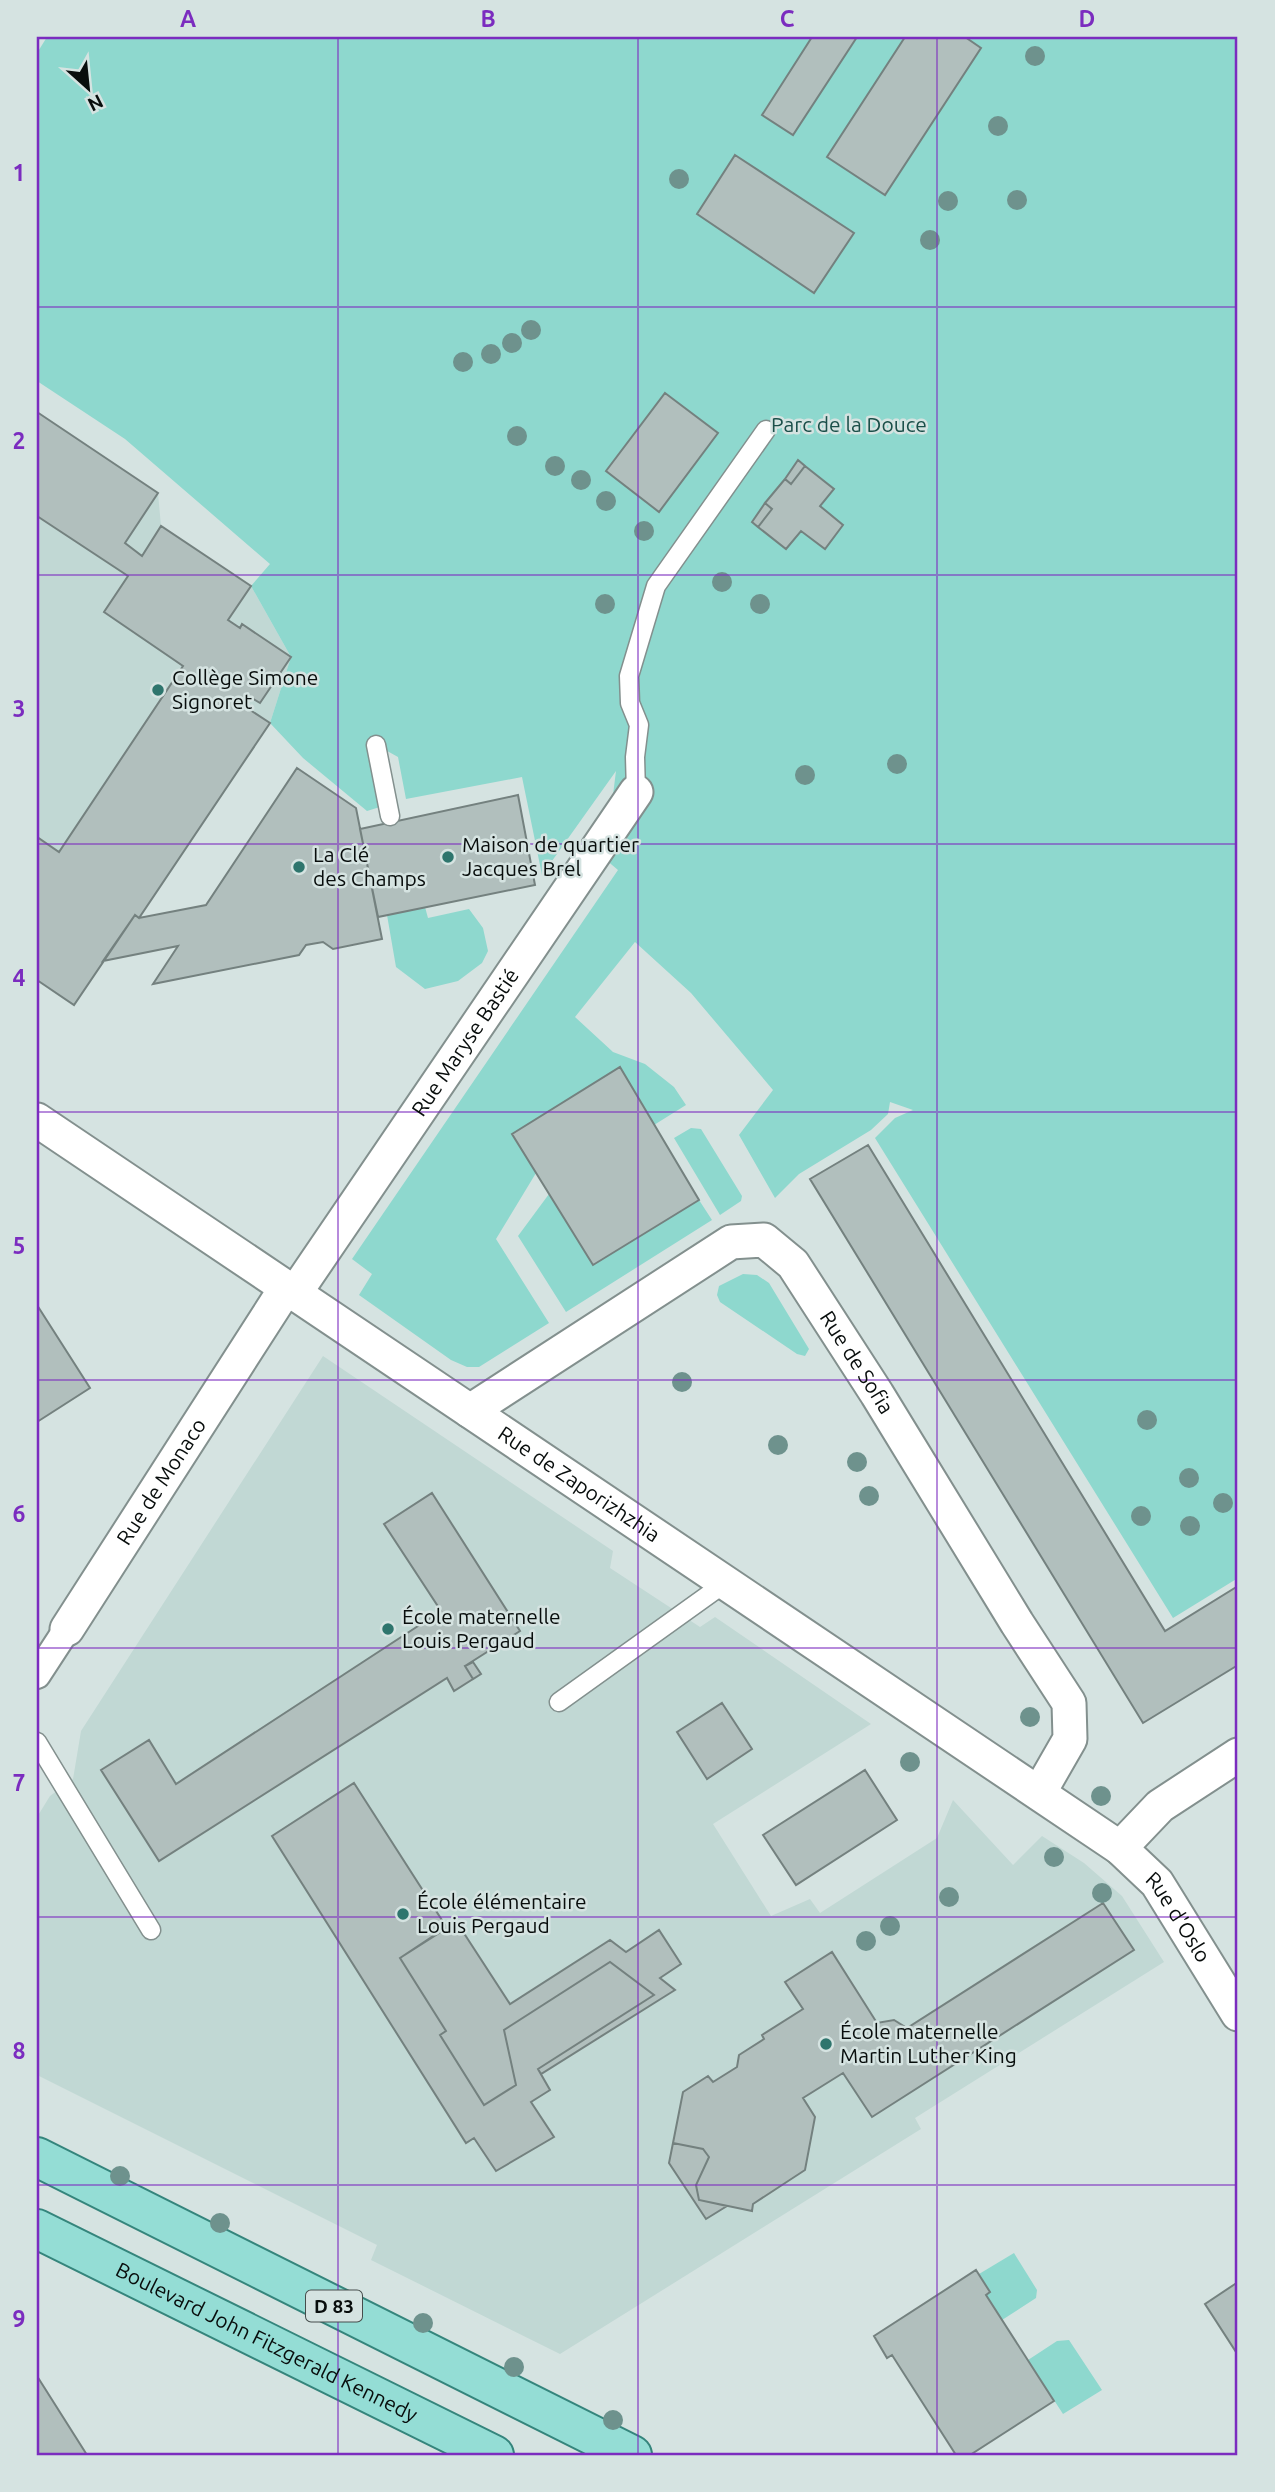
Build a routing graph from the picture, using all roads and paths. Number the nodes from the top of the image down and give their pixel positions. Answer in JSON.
{"nodes":[{"id":1,"x":766,"y":430,"type":"dead end"},
{"id":2,"x":376,"y":745,"type":"dead end"},
{"id":3,"x":636,"y":792,"type":"joint"},
{"id":4,"x":390,"y":816,"type":"dead end"},
{"id":5,"x":37,"y":1121,"type":"edge"},
{"id":6,"x":291,"y":1291,"type":"junction"},
{"id":7,"x":470,"y":1411,"type":"junction"},
{"id":8,"x":725,"y":1583,"type":"junction"},
{"id":9,"x":67,"y":1629,"type":"joint"},
{"id":10,"x":37,"y":1675,"type":"edge"},
{"id":11,"x":559,"y":1702,"type":"dead end"},
{"id":12,"x":37,"y":1742,"type":"edge"},
{"id":13,"x":1238,"y":1755,"type":"edge"},
{"id":14,"x":1039,"y":1793,"type":"junction"},
{"id":15,"x":1120,"y":1848,"type":"junction"},
{"id":16,"x":151,"y":1930,"type":"dead end"},
{"id":17,"x":1232,"y":2004,"type":"edge"},
{"id":18,"x":37,"y":2157,"type":"edge"},
{"id":19,"x":37,"y":2229,"type":"edge"},
{"id":20,"x":494,"y":2455,"type":"edge"},
{"id":21,"x":632,"y":2455,"type":"edge"}],
"edges":[{"from":1,"to":3,"type":"lane"},
{"from":2,"to":4,"type":"lane"},
{"from":3,"to":6,"type":"street","name":"Rue Maryse Bastié"},
{"from":5,"to":6,"type":"street","name":"Rue de Zaporizhzhia"},
{"from":6,"to":7,"type":"street","name":"Rue de Zaporizhzhia"},
{"from":6,"to":9,"type":"street","name":"Rue de Monaco"},
{"from":7,"to":8,"type":"street","name":"Rue de Zaporizhzhia"},
{"from":7,"to":14,"type":"street","name":"Rue de Sofia"},
{"from":8,"to":11,"type":"lane"},
{"from":8,"to":14,"type":"street","name":"Rue de Zaporizhzhia"},
{"from":9,"to":10,"type":"street","name":"Rue de Monaco"},
{"from":12,"to":16,"type":"lane"},
{"from":13,"to":15,"type":"street"},
{"from":14,"to":15,"type":"street","name":"Rue de Zaporizhzhia"},
{"from":15,"to":17,"type":"street","name":"Rue d'Oslo"},
{"from":18,"to":21,"type":"main road","number":"D 83"},
{"from":19,"to":20,"type":"main road","name":"Boulevard John Fitzgerald Kennedy"}]}
